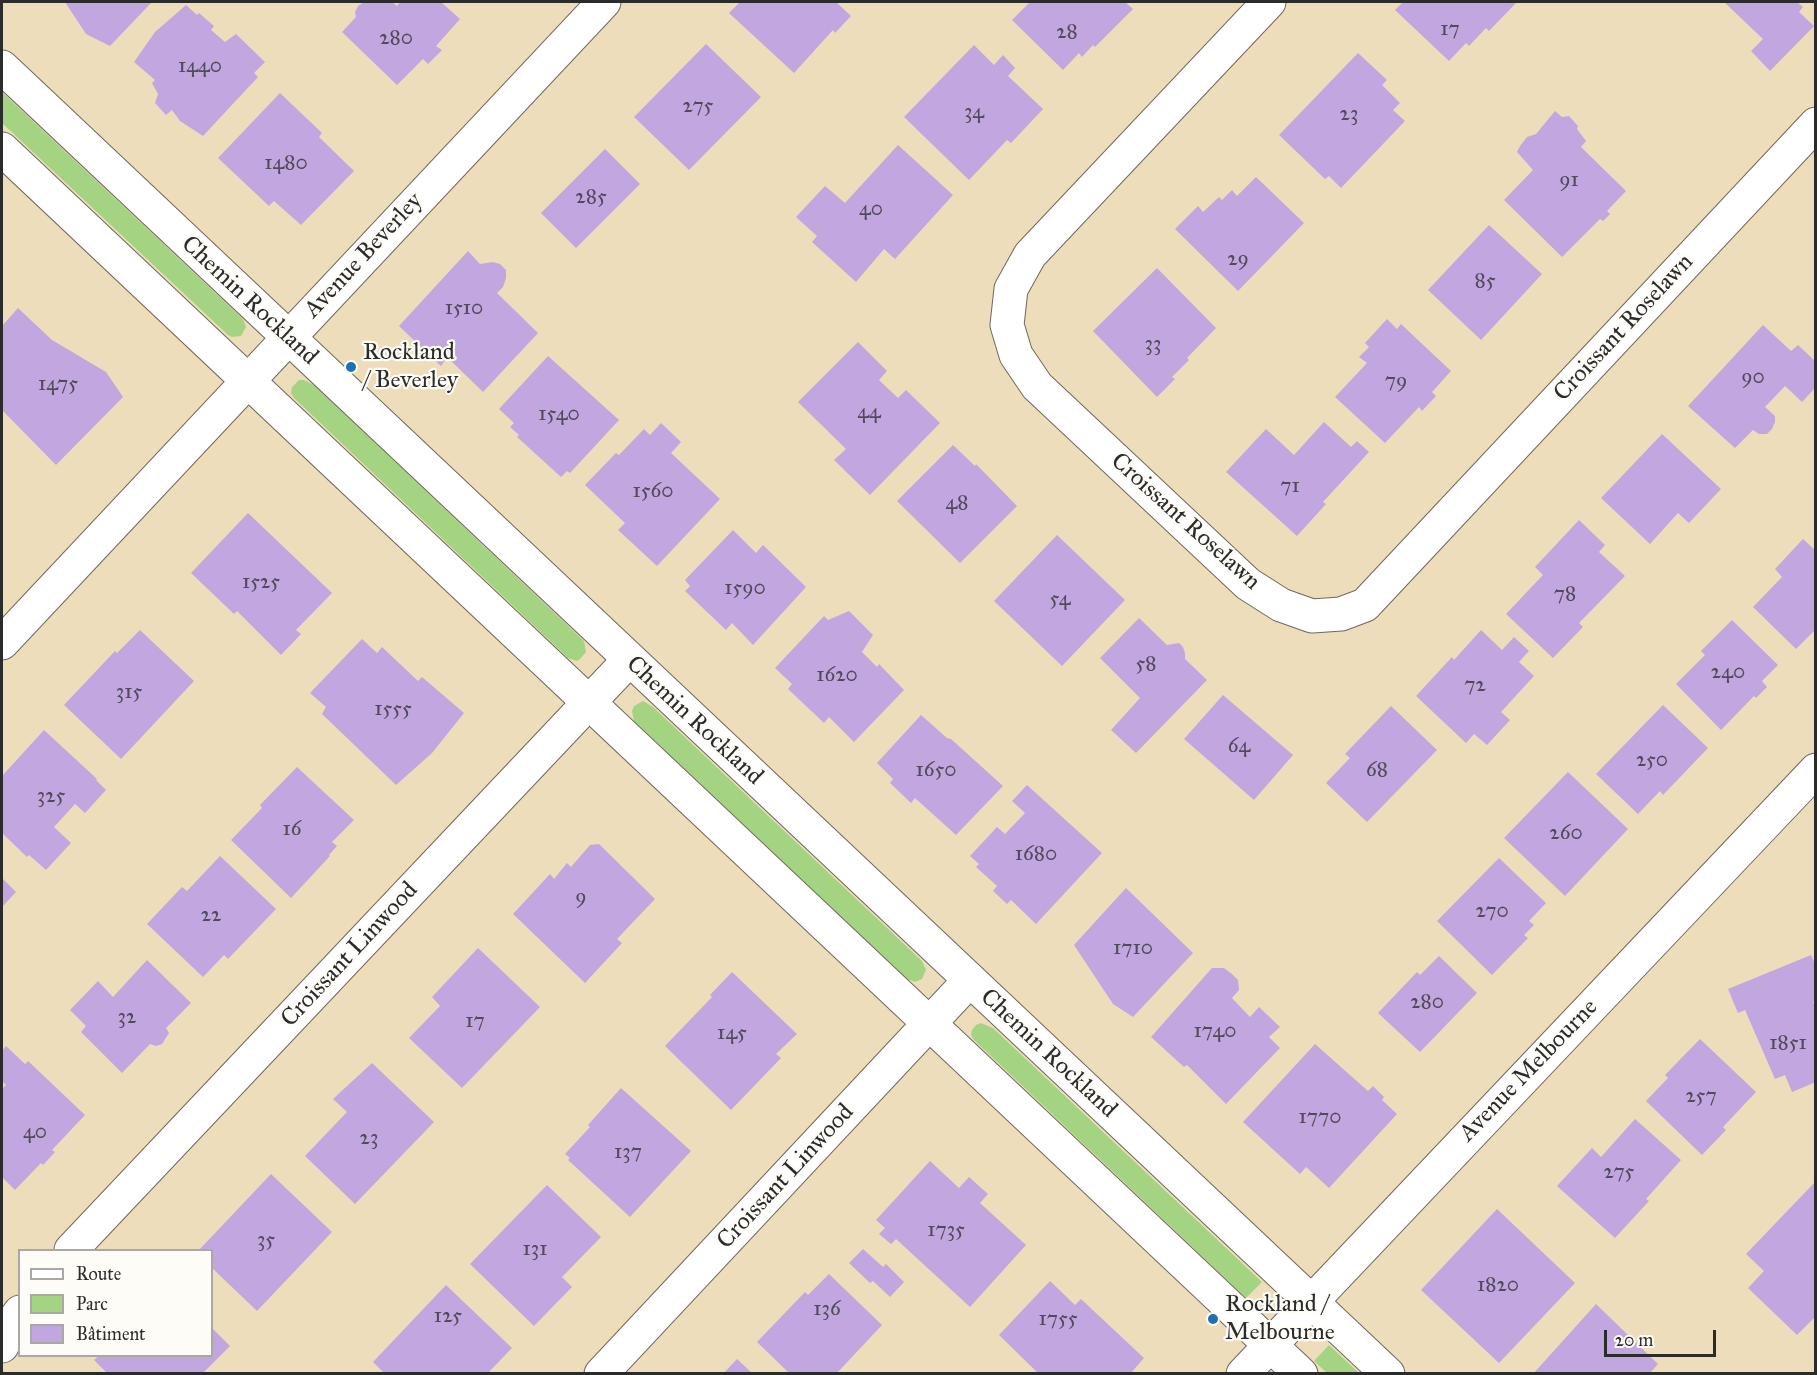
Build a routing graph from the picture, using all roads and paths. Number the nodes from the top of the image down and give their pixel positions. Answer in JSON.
{"nodes":[{"id":1,"x":604,"y":2,"type":"edge"},
{"id":2,"x":1269,"y":2,"type":"edge"},
{"id":3,"x":2,"y":68,"type":"edge"},
{"id":4,"x":1815,"y":124,"type":"edge"},
{"id":5,"x":2,"y":149,"type":"edge"},
{"id":6,"x":289,"y":337,"type":"junction"},
{"id":7,"x":249,"y":382,"type":"junction"},
{"id":8,"x":2,"y":643,"type":"edge"},
{"id":9,"x":629,"y":660,"type":"junction"},
{"id":10,"x":589,"y":702,"type":"junction"},
{"id":11,"x":1815,"y":770,"type":"edge"},
{"id":12,"x":970,"y":980,"type":"junction"},
{"id":13,"x":930,"y":1022,"type":"junction"},
{"id":14,"x":73,"y":1249,"type":"edge"},
{"id":15,"x":1311,"y":1300,"type":"junction"},
{"id":16,"x":18,"y":1315,"type":"edge"},
{"id":17,"x":1270,"y":1344,"type":"junction"},
{"id":18,"x":2,"y":1346,"type":"edge"},
{"id":19,"x":601,"y":1374,"type":"edge"},
{"id":20,"x":1243,"y":1374,"type":"edge"},
{"id":21,"x":1301,"y":1374,"type":"edge"},
{"id":22,"x":1388,"y":1374,"type":"edge"}],
"edges":[{"from":1,"to":6,"type":"street","name":"Avenue Beverley"},
{"from":2,"to":4,"type":"street","name":"Croissant Roselawn"},
{"from":3,"to":6,"type":"street","name":"Chemin Rockland"},
{"from":5,"to":7,"type":"street"},
{"from":6,"to":7,"type":"street","name":"Avenue Beverley"},
{"from":6,"to":9,"type":"street","name":"Chemin Rockland"},
{"from":7,"to":8,"type":"street","name":"Avenue Beverley"},
{"from":7,"to":10,"type":"street"},
{"from":9,"to":10,"type":"street","name":"Croissant Linwood"},
{"from":9,"to":12,"type":"street","name":"Chemin Rockland"},
{"from":10,"to":13,"type":"street"},
{"from":10,"to":14,"type":"street","name":"Croissant Linwood"},
{"from":11,"to":15,"type":"street","name":"Avenue Melbourne"},
{"from":12,"to":13,"type":"street","name":"Croissant Linwood"},
{"from":12,"to":15,"type":"street","name":"Chemin Rockland"},
{"from":13,"to":17,"type":"street"},
{"from":13,"to":19,"type":"street","name":"Croissant Linwood"},
{"from":15,"to":17,"type":"street","name":"Avenue Melbourne"},
{"from":15,"to":22,"type":"street","name":"Chemin Rockland"},
{"from":16,"to":18,"type":"street"},
{"from":17,"to":20,"type":"street","name":"Avenue Melbourne"},
{"from":17,"to":21,"type":"street"}]}
